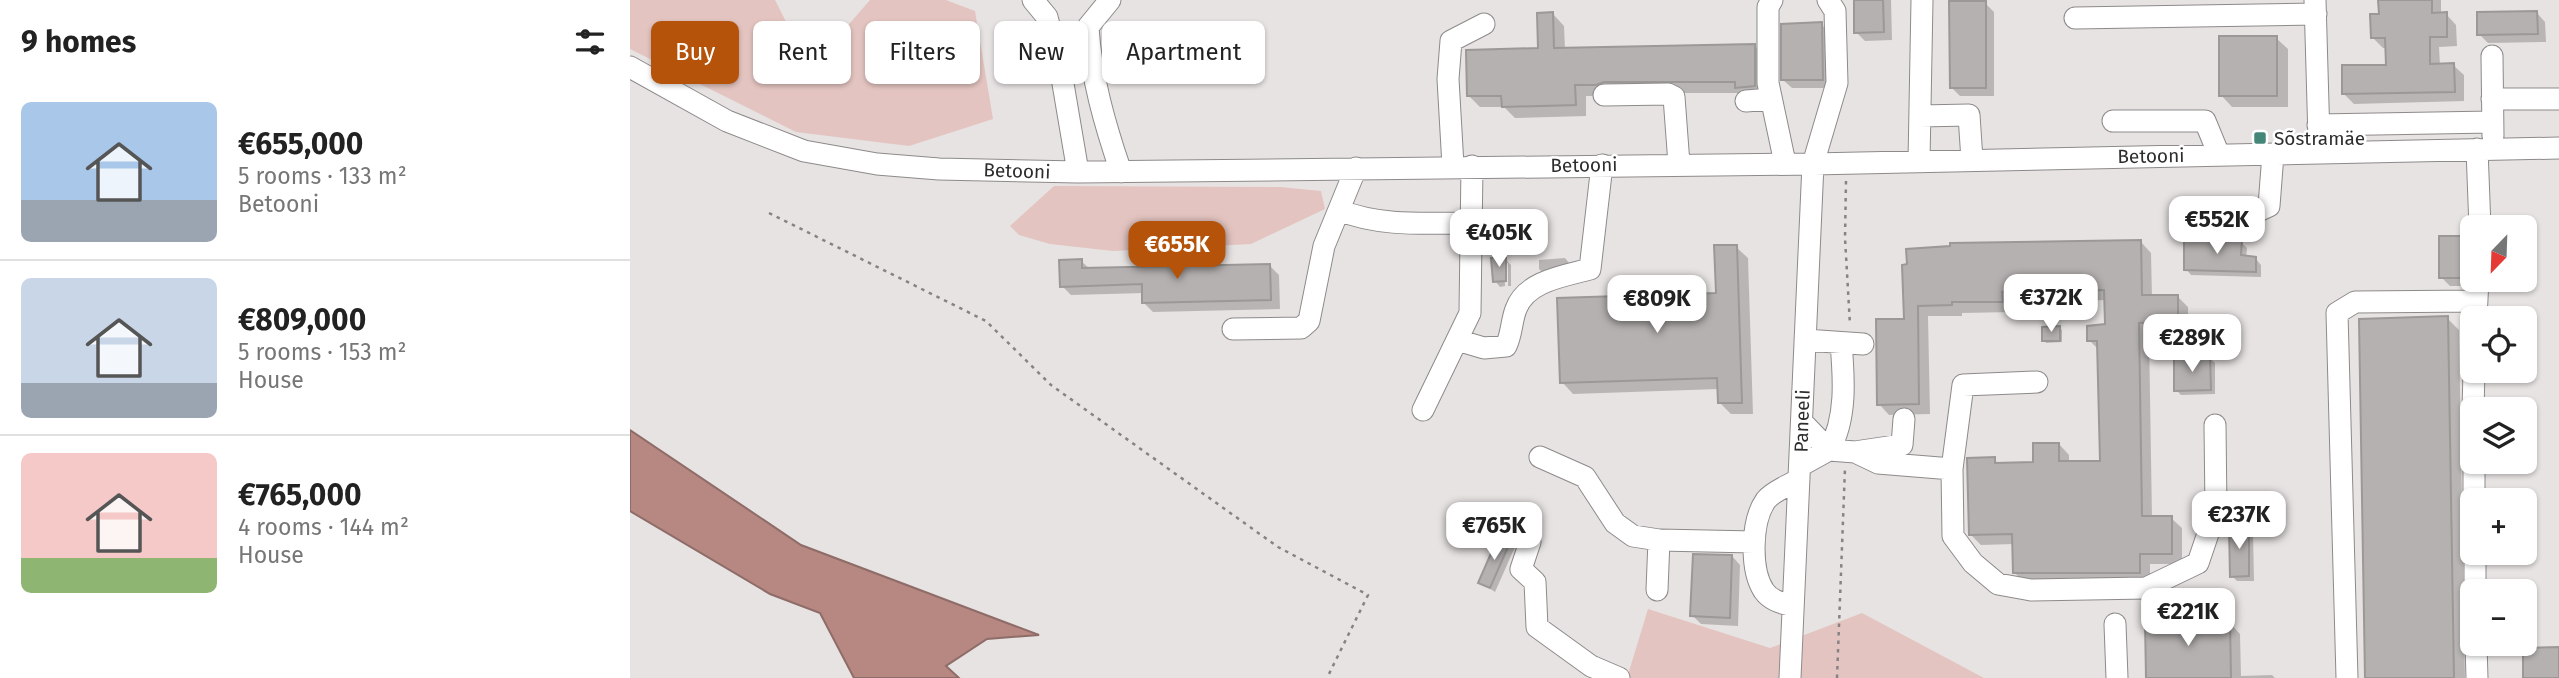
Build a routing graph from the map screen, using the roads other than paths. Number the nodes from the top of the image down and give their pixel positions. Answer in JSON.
{"nodes":[{"id":1,"x":1033,"y":0,"type":"edge"},
{"id":2,"x":1110,"y":0,"type":"edge"},
{"id":3,"x":1772,"y":0,"type":"edge"},
{"id":4,"x":1828,"y":0,"type":"edge"},
{"id":5,"x":1922,"y":0,"type":"edge"},
{"id":6,"x":2315,"y":7,"type":"edge"},
{"id":7,"x":2076,"y":18,"type":"dead end"},
{"id":8,"x":1484,"y":24,"type":"dead end"},
{"id":9,"x":2492,"y":57,"type":"dead end"},
{"id":10,"x":630,"y":67,"type":"edge"},
{"id":11,"x":1604,"y":95,"type":"dead end"},
{"id":12,"x":1771,"y":99,"type":"junction"},
{"id":13,"x":2492,"y":99,"type":"junction"},
{"id":14,"x":2559,"y":99,"type":"edge"},
{"id":15,"x":1746,"y":101,"type":"dead end"},
{"id":16,"x":1920,"y":116,"type":"junction"},
{"id":17,"x":2113,"y":121,"type":"dead end"},
{"id":18,"x":2492,"y":122,"type":"junction"},
{"id":19,"x":2318,"y":125,"type":"junction"},
{"id":20,"x":2559,"y":148,"type":"edge"},
{"id":21,"x":2485,"y":149,"type":"junction"},
{"id":22,"x":2319,"y":152,"type":"junction"},
{"id":23,"x":2273,"y":154,"type":"junction"},
{"id":24,"x":2219,"y":155,"type":"junction"},
{"id":25,"x":1972,"y":160,"type":"junction"},
{"id":26,"x":1919,"y":161,"type":"junction"},
{"id":27,"x":1785,"y":163,"type":"junction"},
{"id":28,"x":1679,"y":164,"type":"junction"},
{"id":29,"x":1813,"y":164,"type":"junction"},
{"id":30,"x":1602,"y":165,"type":"junction"},
{"id":31,"x":1462,"y":166,"type":"junction"},
{"id":32,"x":1356,"y":168,"type":"junction"},
{"id":33,"x":1078,"y":172,"type":"junction"},
{"id":34,"x":1121,"y":172,"type":"junction"},
{"id":35,"x":1339,"y":210,"type":"junction"},
{"id":36,"x":2185,"y":211,"type":"dead end"},
{"id":37,"x":2481,"y":215,"type":"edge"},
{"id":38,"x":1471,"y":223,"type":"junction"},
{"id":39,"x":2460,"y":309,"type":"edge"},
{"id":40,"x":1233,"y":329,"type":"dead end"},
{"id":41,"x":1457,"y":340,"type":"junction"},
{"id":42,"x":1805,"y":340,"type":"junction"},
{"id":43,"x":1841,"y":343,"type":"junction"},
{"id":44,"x":1863,"y":344,"type":"dead end"},
{"id":45,"x":2037,"y":382,"type":"dead end"},
{"id":46,"x":1423,"y":410,"type":"dead end"},
{"id":47,"x":1904,"y":419,"type":"dead end"},
{"id":48,"x":1802,"y":422,"type":"junction"},
{"id":49,"x":2215,"y":425,"type":"dead end"},
{"id":50,"x":1829,"y":450,"type":"junction"},
{"id":51,"x":1855,"y":452,"type":"junction"},
{"id":52,"x":1540,"y":457,"type":"dead end"},
{"id":53,"x":1952,"y":469,"type":"junction"},
{"id":54,"x":1799,"y":472,"type":"junction"},
{"id":55,"x":1659,"y":540,"type":"junction"},
{"id":56,"x":1530,"y":542,"type":"dead end"},
{"id":57,"x":1754,"y":542,"type":"junction"},
{"id":58,"x":1657,"y":590,"type":"dead end"},
{"id":59,"x":1793,"y":606,"type":"junction"},
{"id":60,"x":2115,"y":624,"type":"dead end"},
{"id":61,"x":2476,"y":656,"type":"edge"},
{"id":62,"x":1619,"y":678,"type":"edge"},
{"id":63,"x":1790,"y":678,"type":"edge"},
{"id":64,"x":2117,"y":678,"type":"edge"},
{"id":65,"x":2347,"y":678,"type":"edge"},
{"id":66,"x":2477,"y":678,"type":"edge"}],
"edges":[{"from":1,"to":33,"type":"street"},
{"from":2,"to":34,"type":"street"},
{"from":3,"to":12,"type":"street"},
{"from":4,"to":29,"type":"street","name":"Paneeli"},
{"from":5,"to":16,"type":"street"},
{"from":6,"to":7,"type":"street"},
{"from":6,"to":19,"type":"street"},
{"from":8,"to":31,"type":"street"},
{"from":9,"to":13,"type":"street"},
{"from":10,"to":33,"type":"street","name":"Betooni"},
{"from":11,"to":28,"type":"street"},
{"from":12,"to":15,"type":"street"},
{"from":12,"to":27,"type":"street"},
{"from":13,"to":14,"type":"street"},
{"from":13,"to":18,"type":"street"},
{"from":16,"to":25,"type":"street"},
{"from":16,"to":26,"type":"street"},
{"from":17,"to":24,"type":"street"},
{"from":18,"to":19,"type":"street"},
{"from":18,"to":21,"type":"street"},
{"from":19,"to":22,"type":"street"},
{"from":20,"to":21,"type":"street","name":"Betooni"},
{"from":21,"to":22,"type":"street","name":"Betooni"},
{"from":21,"to":37,"type":"street"},
{"from":22,"to":23,"type":"street","name":"Betooni"},
{"from":23,"to":24,"type":"street","name":"Betooni"},
{"from":23,"to":36,"type":"street"},
{"from":24,"to":25,"type":"street","name":"Betooni"},
{"from":25,"to":26,"type":"street","name":"Betooni"},
{"from":26,"to":29,"type":"street","name":"Betooni"},
{"from":27,"to":28,"type":"street","name":"Betooni"},
{"from":27,"to":29,"type":"street","name":"Betooni"},
{"from":28,"to":30,"type":"street","name":"Betooni"},
{"from":29,"to":42,"type":"street","name":"Paneeli"},
{"from":30,"to":31,"type":"street","name":"Betooni"},
{"from":30,"to":41,"type":"street"},
{"from":31,"to":32,"type":"street","name":"Betooni"},
{"from":31,"to":38,"type":"street"},
{"from":32,"to":34,"type":"street","name":"Betooni"},
{"from":32,"to":35,"type":"street"},
{"from":33,"to":34,"type":"street","name":"Betooni"},
{"from":35,"to":38,"type":"street"},
{"from":35,"to":40,"type":"street"},
{"from":38,"to":41,"type":"street"},
{"from":39,"to":65,"type":"street"},
{"from":41,"to":46,"type":"street"},
{"from":42,"to":43,"type":"street"},
{"from":42,"to":48,"type":"street","name":"Paneeli"},
{"from":43,"to":44,"type":"street"},
{"from":43,"to":50,"type":"street"},
{"from":45,"to":53,"type":"street"},
{"from":47,"to":51,"type":"street"},
{"from":48,"to":50,"type":"street"},
{"from":48,"to":54,"type":"street","name":"Paneeli"},
{"from":49,"to":53,"type":"street"},
{"from":50,"to":51,"type":"street"},
{"from":50,"to":54,"type":"street"},
{"from":51,"to":53,"type":"street"},
{"from":52,"to":55,"type":"street"},
{"from":54,"to":57,"type":"street"},
{"from":54,"to":59,"type":"street","name":"Paneeli"},
{"from":55,"to":57,"type":"street"},
{"from":55,"to":58,"type":"street"},
{"from":56,"to":62,"type":"street"},
{"from":57,"to":59,"type":"street"},
{"from":59,"to":63,"type":"street","name":"Paneeli"},
{"from":60,"to":64,"type":"street"},
{"from":61,"to":66,"type":"street"}]}
